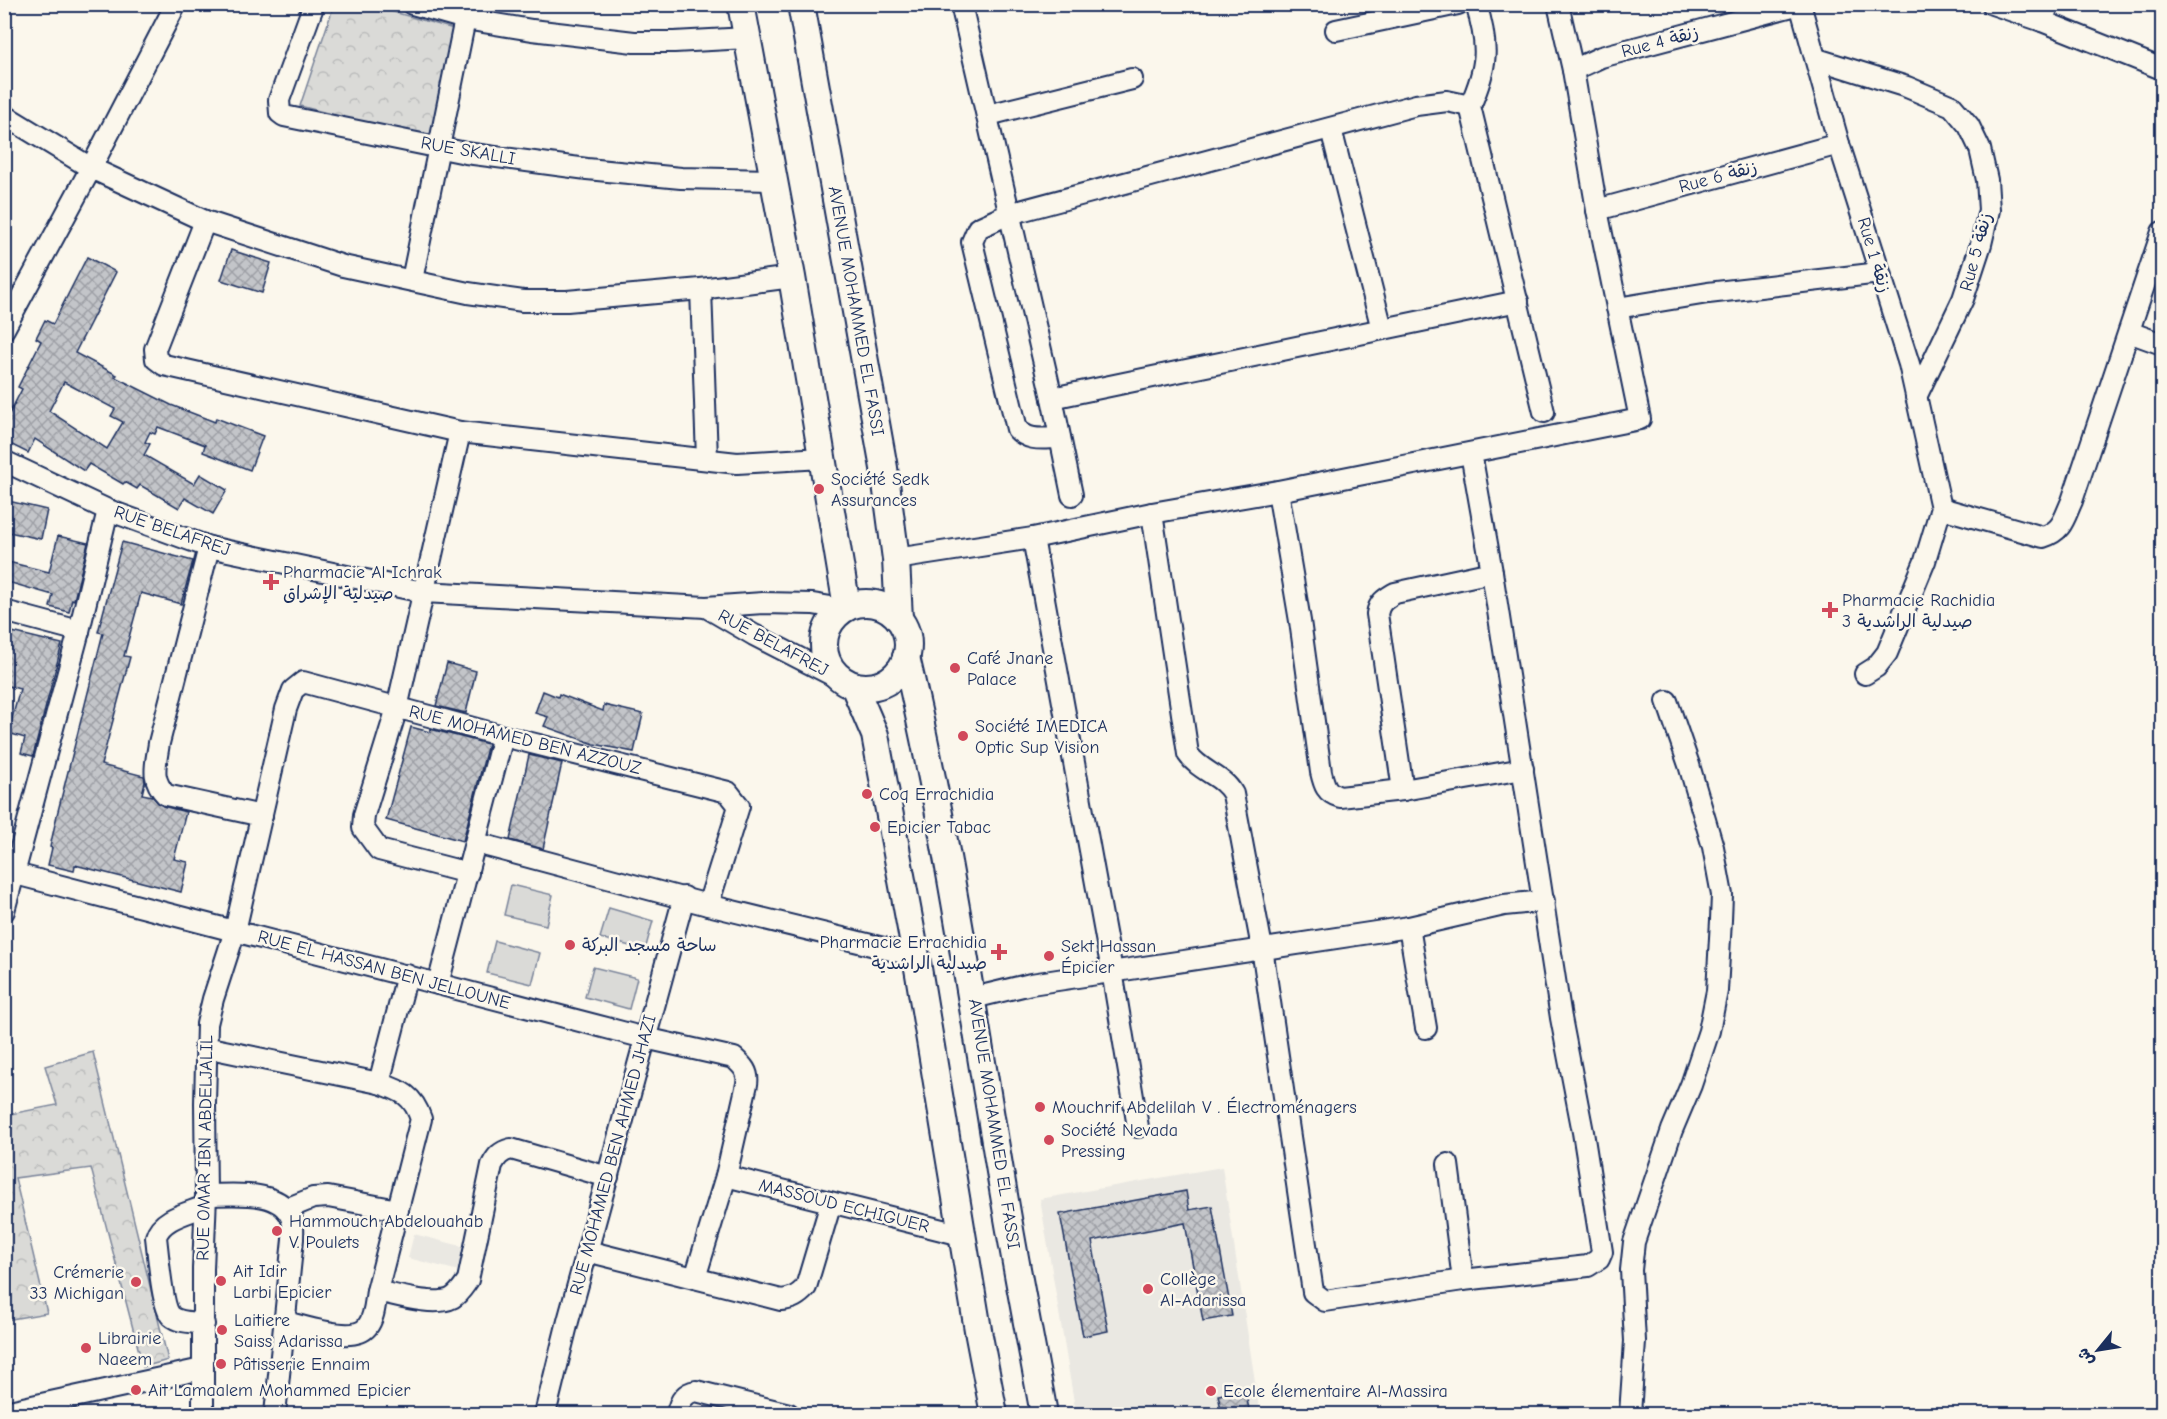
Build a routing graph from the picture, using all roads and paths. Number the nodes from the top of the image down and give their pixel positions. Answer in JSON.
{"nodes":[{"id":1,"x":176,"y":4,"type":"edge"},
{"id":2,"x":314,"y":4,"type":"edge"},
{"id":3,"x":412,"y":4,"type":"edge"},
{"id":4,"x":741,"y":4,"type":"edge"},
{"id":5,"x":801,"y":4,"type":"edge"},
{"id":6,"x":961,"y":4,"type":"edge"},
{"id":7,"x":1458,"y":4,"type":"edge"},
{"id":8,"x":1476,"y":4,"type":"edge"},
{"id":9,"x":1558,"y":4,"type":"edge"},
{"id":10,"x":1800,"y":4,"type":"edge"},
{"id":11,"x":1992,"y":4,"type":"edge"},
{"id":12,"x":2045,"y":13,"type":"edge"},
{"id":13,"x":465,"y":19,"type":"junction"},
{"id":14,"x":1336,"y":30,"type":"dead end"},
{"id":15,"x":747,"y":38,"type":"junction"},
{"id":16,"x":1817,"y":59,"type":"junction"},
{"id":17,"x":2163,"y":69,"type":"edge"},
{"id":18,"x":1574,"y":78,"type":"junction"},
{"id":19,"x":1132,"y":79,"type":"dead end"},
{"id":20,"x":1470,"y":106,"type":"junction"},
{"id":21,"x":988,"y":115,"type":"junction"},
{"id":22,"x":4,"y":116,"type":"edge"},
{"id":23,"x":1331,"y":129,"type":"junction"},
{"id":24,"x":1839,"y":144,"type":"junction"},
{"id":25,"x":440,"y":148,"type":"junction"},
{"id":26,"x":91,"y":168,"type":"junction"},
{"id":27,"x":773,"y":180,"type":"junction"},
{"id":28,"x":1597,"y":210,"type":"junction"},
{"id":29,"x":1009,"y":214,"type":"junction"},
{"id":30,"x":205,"y":221,"type":"junction"},
{"id":31,"x":2163,"y":232,"type":"edge"},
{"id":32,"x":1880,"y":273,"type":"junction"},
{"id":33,"x":792,"y":277,"type":"junction"},
{"id":34,"x":412,"y":280,"type":"junction"},
{"id":35,"x":701,"y":289,"type":"junction"},
{"id":36,"x":1518,"y":301,"type":"junction"},
{"id":37,"x":1617,"y":308,"type":"junction"},
{"id":38,"x":4,"y":329,"type":"edge"},
{"id":39,"x":1382,"y":329,"type":"junction"},
{"id":40,"x":2129,"y":332,"type":"junction"},
{"id":41,"x":2163,"y":344,"type":"edge"},
{"id":42,"x":1916,"y":397,"type":"junction"},
{"id":43,"x":1052,"y":398,"type":"junction"},
{"id":44,"x":1544,"y":412,"type":"dead end"},
{"id":45,"x":460,"y":432,"type":"junction"},
{"id":46,"x":1060,"y":438,"type":"junction"},
{"id":47,"x":1471,"y":453,"type":"junction"},
{"id":48,"x":822,"y":458,"type":"junction"},
{"id":49,"x":706,"y":459,"type":"junction"},
{"id":50,"x":4,"y":462,"type":"edge"},
{"id":51,"x":1278,"y":491,"type":"junction"},
{"id":52,"x":1071,"y":495,"type":"dead end"},
{"id":53,"x":1941,"y":508,"type":"junction"},
{"id":54,"x":108,"y":510,"type":"junction"},
{"id":55,"x":1152,"y":513,"type":"junction"},
{"id":56,"x":1033,"y":538,"type":"junction"},
{"id":57,"x":209,"y":547,"type":"junction"},
{"id":58,"x":896,"y":559,"type":"junction"},
{"id":59,"x":1492,"y":572,"type":"junction"},
{"id":60,"x":423,"y":592,"type":"junction"},
{"id":61,"x":706,"y":607,"type":"junction"},
{"id":62,"x":845,"y":608,"type":"junction"},
{"id":63,"x":4,"y":611,"type":"edge"},
{"id":64,"x":899,"y":619,"type":"junction"},
{"id":65,"x":79,"y":631,"type":"junction"},
{"id":66,"x":906,"y":657,"type":"junction"},
{"id":67,"x":1865,"y":674,"type":"dead end"},
{"id":68,"x":303,"y":682,"type":"joint"},
{"id":69,"x":847,"y":682,"type":"junction"},
{"id":70,"x":1667,"y":701,"type":"dead end"},
{"id":71,"x":397,"y":708,"type":"junction"},
{"id":72,"x":503,"y":736,"type":"junction"},
{"id":73,"x":1523,"y":769,"type":"junction"},
{"id":74,"x":1403,"y":790,"type":"junction"},
{"id":75,"x":262,"y":816,"type":"junction"},
{"id":76,"x":476,"y":843,"type":"junction"},
{"id":77,"x":10,"y":872,"type":"edge"},
{"id":78,"x":468,"y":873,"type":"junction"},
{"id":79,"x":684,"y":897,"type":"junction"},
{"id":80,"x":1544,"y":901,"type":"junction"},
{"id":81,"x":708,"y":905,"type":"junction"},
{"id":82,"x":4,"y":912,"type":"edge"},
{"id":83,"x":1409,"y":927,"type":"junction"},
{"id":84,"x":235,"y":931,"type":"junction"},
{"id":85,"x":1262,"y":948,"type":"junction"},
{"id":86,"x":916,"y":956,"type":"junction"},
{"id":87,"x":1112,"y":971,"type":"junction"},
{"id":88,"x":407,"y":975,"type":"junction"},
{"id":89,"x":438,"y":984,"type":"junction"},
{"id":90,"x":973,"y":998,"type":"junction"},
{"id":91,"x":1426,"y":1028,"type":"dead end"},
{"id":92,"x":645,"y":1038,"type":"junction"},
{"id":93,"x":206,"y":1047,"type":"junction"},
{"id":94,"x":379,"y":1083,"type":"junction"},
{"id":95,"x":1138,"y":1127,"type":"dead end"},
{"id":96,"x":1448,"y":1164,"type":"dead end"},
{"id":97,"x":726,"y":1176,"type":"junction"},
{"id":98,"x":608,"y":1177,"type":"junction"},
{"id":99,"x":206,"y":1200,"type":"junction"},
{"id":100,"x":831,"y":1203,"type":"junction"},
{"id":101,"x":286,"y":1209,"type":"junction"},
{"id":102,"x":398,"y":1210,"type":"junction"},
{"id":103,"x":962,"y":1235,"type":"junction"},
{"id":104,"x":586,"y":1251,"type":"junction"},
{"id":105,"x":695,"y":1278,"type":"junction"},
{"id":106,"x":1462,"y":1280,"type":"junction"},
{"id":107,"x":377,"y":1291,"type":"junction"},
{"id":108,"x":285,"y":1322,"type":"junction"},
{"id":109,"x":204,"y":1324,"type":"junction"},
{"id":110,"x":202,"y":1368,"type":"junction"},
{"id":111,"x":14,"y":1410,"type":"dead end"},
{"id":112,"x":203,"y":1414,"type":"edge"},
{"id":113,"x":274,"y":1414,"type":"edge"},
{"id":114,"x":545,"y":1414,"type":"edge"},
{"id":115,"x":677,"y":1414,"type":"edge"},
{"id":116,"x":789,"y":1414,"type":"edge"},
{"id":117,"x":994,"y":1414,"type":"edge"},
{"id":118,"x":1044,"y":1414,"type":"edge"},
{"id":119,"x":1630,"y":1414,"type":"edge"}],
"edges":[{"from":1,"to":26,"type":"street"},
{"from":2,"to":25,"type":"street","name":"RUE SKALLI"},
{"from":3,"to":13,"type":"street"},
{"from":4,"to":15,"type":"main road"},
{"from":5,"to":58,"type":"main road","name":"AVENUE MOHAMMED EL FASSI"},
{"from":6,"to":21,"type":"street"},
{"from":7,"to":14,"type":"street"},
{"from":8,"to":20,"type":"street"},
{"from":9,"to":18,"type":"street"},
{"from":10,"to":16,"type":"street","name":"Rue 1 زنقة"},
{"from":10,"to":18,"type":"street","name":"Rue 4 زنقة"},
{"from":11,"to":12,"type":"street"},
{"from":12,"to":17,"type":"street"},
{"from":13,"to":15,"type":"street"},
{"from":13,"to":25,"type":"street"},
{"from":15,"to":27,"type":"main road"},
{"from":16,"to":24,"type":"street","name":"Rue 1 زنقة"},
{"from":16,"to":42,"type":"street","name":"Rue 5 زنقة"},
{"from":18,"to":28,"type":"street"},
{"from":19,"to":21,"type":"street"},
{"from":20,"to":23,"type":"street"},
{"from":20,"to":36,"type":"street"},
{"from":21,"to":29,"type":"street"},
{"from":22,"to":26,"type":"street"},
{"from":23,"to":29,"type":"street"},
{"from":23,"to":39,"type":"street"},
{"from":24,"to":28,"type":"street","name":"Rue 6 زنقة"},
{"from":24,"to":32,"type":"street","name":"Rue 1 زنقة"},
{"from":25,"to":27,"type":"street","name":"RUE SKALLI"},
{"from":25,"to":34,"type":"street"},
{"from":26,"to":30,"type":"street"},
{"from":26,"to":38,"type":"street"},
{"from":27,"to":33,"type":"main road"},
{"from":28,"to":37,"type":"street"},
{"from":29,"to":43,"type":"street"},
{"from":29,"to":46,"type":"street"},
{"from":30,"to":34,"type":"street"},
{"from":30,"to":45,"type":"street"},
{"from":31,"to":40,"type":"street"},
{"from":32,"to":37,"type":"street"},
{"from":32,"to":42,"type":"street","name":"Rue 1 زنقة"},
{"from":33,"to":35,"type":"street"},
{"from":33,"to":48,"type":"main road"},
{"from":34,"to":35,"type":"street"},
{"from":35,"to":49,"type":"street"},
{"from":36,"to":39,"type":"street"},
{"from":36,"to":44,"type":"street"},
{"from":37,"to":47,"type":"street"},
{"from":39,"to":43,"type":"street"},
{"from":40,"to":41,"type":"street"},
{"from":40,"to":53,"type":"street"},
{"from":42,"to":53,"type":"street","name":"Rue 1 زنقة"},
{"from":43,"to":46,"type":"street"},
{"from":45,"to":49,"type":"street"},
{"from":45,"to":60,"type":"street"},
{"from":46,"to":52,"type":"street"},
{"from":47,"to":51,"type":"street"},
{"from":47,"to":59,"type":"street"},
{"from":48,"to":49,"type":"street"},
{"from":48,"to":62,"type":"main road"},
{"from":50,"to":54,"type":"street","name":"RUE BELAFREJ"},
{"from":51,"to":55,"type":"street"},
{"from":51,"to":74,"type":"street"},
{"from":53,"to":67,"type":"street"},
{"from":54,"to":57,"type":"street","name":"RUE BELAFREJ"},
{"from":54,"to":65,"type":"street"},
{"from":55,"to":56,"type":"street"},
{"from":55,"to":85,"type":"street"},
{"from":56,"to":58,"type":"street"},
{"from":56,"to":87,"type":"street"},
{"from":57,"to":60,"type":"street","name":"RUE BELAFREJ"},
{"from":57,"to":75,"type":"street"},
{"from":58,"to":64,"type":"main road","name":"AVENUE MOHAMMED EL FASSI"},
{"from":59,"to":73,"type":"street"},
{"from":59,"to":74,"type":"street"},
{"from":60,"to":61,"type":"street","name":"RUE BELAFREJ"},
{"from":60,"to":71,"type":"street"},
{"from":61,"to":62,"type":"street","name":"RUE BELAFREJ"},
{"from":61,"to":69,"type":"street","name":"RUE BELAFREJ"},
{"from":62,"to":64,"type":"main road"},
{"from":62,"to":69,"type":"main road"},
{"from":63,"to":65,"type":"street"},
{"from":64,"to":66,"type":"main road","name":"AVENUE MOHAMMED EL FASSI"},
{"from":65,"to":77,"type":"street"},
{"from":66,"to":69,"type":"main road"},
{"from":66,"to":90,"type":"main road","name":"AVENUE MOHAMMED EL FASSI"},
{"from":68,"to":71,"type":"street","name":"RUE MOHAMED BEN AZZOUZ"},
{"from":68,"to":75,"type":"street","name":"RUE OMAR IBN ABDELJALIL"},
{"from":69,"to":86,"type":"main road"},
{"from":70,"to":119,"type":"street"},
{"from":71,"to":72,"type":"street","name":"RUE MOHAMED BEN AZZOUZ"},
{"from":71,"to":78,"type":"street"},
{"from":72,"to":76,"type":"street"},
{"from":72,"to":81,"type":"street","name":"RUE MOHAMED BEN AZZOUZ"},
{"from":73,"to":74,"type":"street"},
{"from":73,"to":80,"type":"street"},
{"from":75,"to":84,"type":"street","name":"RUE OMAR IBN ABDELJALIL"},
{"from":76,"to":78,"type":"street"},
{"from":76,"to":79,"type":"street"},
{"from":77,"to":82,"type":"street"},
{"from":77,"to":84,"type":"street","name":"RUE EL HASSAN BEN JELLOUNE"},
{"from":78,"to":89,"type":"street"},
{"from":79,"to":81,"type":"street"},
{"from":79,"to":92,"type":"street","name":"RUE MOHAMED BEN AHMED JHAZI"},
{"from":80,"to":83,"type":"street"},
{"from":80,"to":106,"type":"street"},
{"from":81,"to":86,"type":"street"},
{"from":83,"to":85,"type":"street"},
{"from":83,"to":91,"type":"street"},
{"from":84,"to":88,"type":"street","name":"RUE EL HASSAN BEN JELLOUNE"},
{"from":84,"to":93,"type":"street","name":"RUE OMAR IBN ABDELJALIL"},
{"from":85,"to":87,"type":"street"},
{"from":85,"to":106,"type":"street"},
{"from":86,"to":103,"type":"main road"},
{"from":87,"to":90,"type":"street"},
{"from":87,"to":95,"type":"street"},
{"from":88,"to":89,"type":"street","name":"RUE EL HASSAN BEN JELLOUNE"},
{"from":88,"to":94,"type":"street"},
{"from":89,"to":92,"type":"street","name":"RUE EL HASSAN BEN JELLOUNE"},
{"from":90,"to":118,"type":"main road","name":"AVENUE MOHAMMED EL FASSI"},
{"from":92,"to":97,"type":"street","name":"RUE EL HASSAN BEN JELLOUNE"},
{"from":92,"to":98,"type":"street","name":"RUE MOHAMED BEN AHMED JHAZI"},
{"from":93,"to":94,"type":"street"},
{"from":93,"to":99,"type":"street","name":"RUE OMAR IBN ABDELJALIL"},
{"from":94,"to":102,"type":"street"},
{"from":96,"to":106,"type":"street"},
{"from":97,"to":100,"type":"street","name":"MASSOUD ECHIGUER"},
{"from":97,"to":105,"type":"street"},
{"from":98,"to":104,"type":"street","name":"RUE MOHAMED BEN AHMED JHAZI"},
{"from":98,"to":107,"type":"street"},
{"from":99,"to":101,"type":"street"},
{"from":99,"to":109,"type":"street","name":"RUE OMAR IBN ABDELJALIL"},
{"from":99,"to":109,"type":"street"},
{"from":100,"to":103,"type":"street","name":"MASSOUD ECHIGUER"},
{"from":100,"to":105,"type":"street"},
{"from":101,"to":102,"type":"street"},
{"from":101,"to":108,"type":"street"},
{"from":102,"to":107,"type":"street"},
{"from":103,"to":117,"type":"main road"},
{"from":104,"to":105,"type":"street"},
{"from":104,"to":114,"type":"street","name":"RUE MOHAMED BEN AHMED JHAZI"},
{"from":107,"to":108,"type":"street"},
{"from":108,"to":113,"type":"street"},
{"from":109,"to":110,"type":"street","name":"RUE OMAR IBN ABDELJALIL"},
{"from":110,"to":111,"type":"street"},
{"from":110,"to":112,"type":"street","name":"RUE OMAR IBN ABDELJALIL"},
{"from":115,"to":116,"type":"street"}]}
